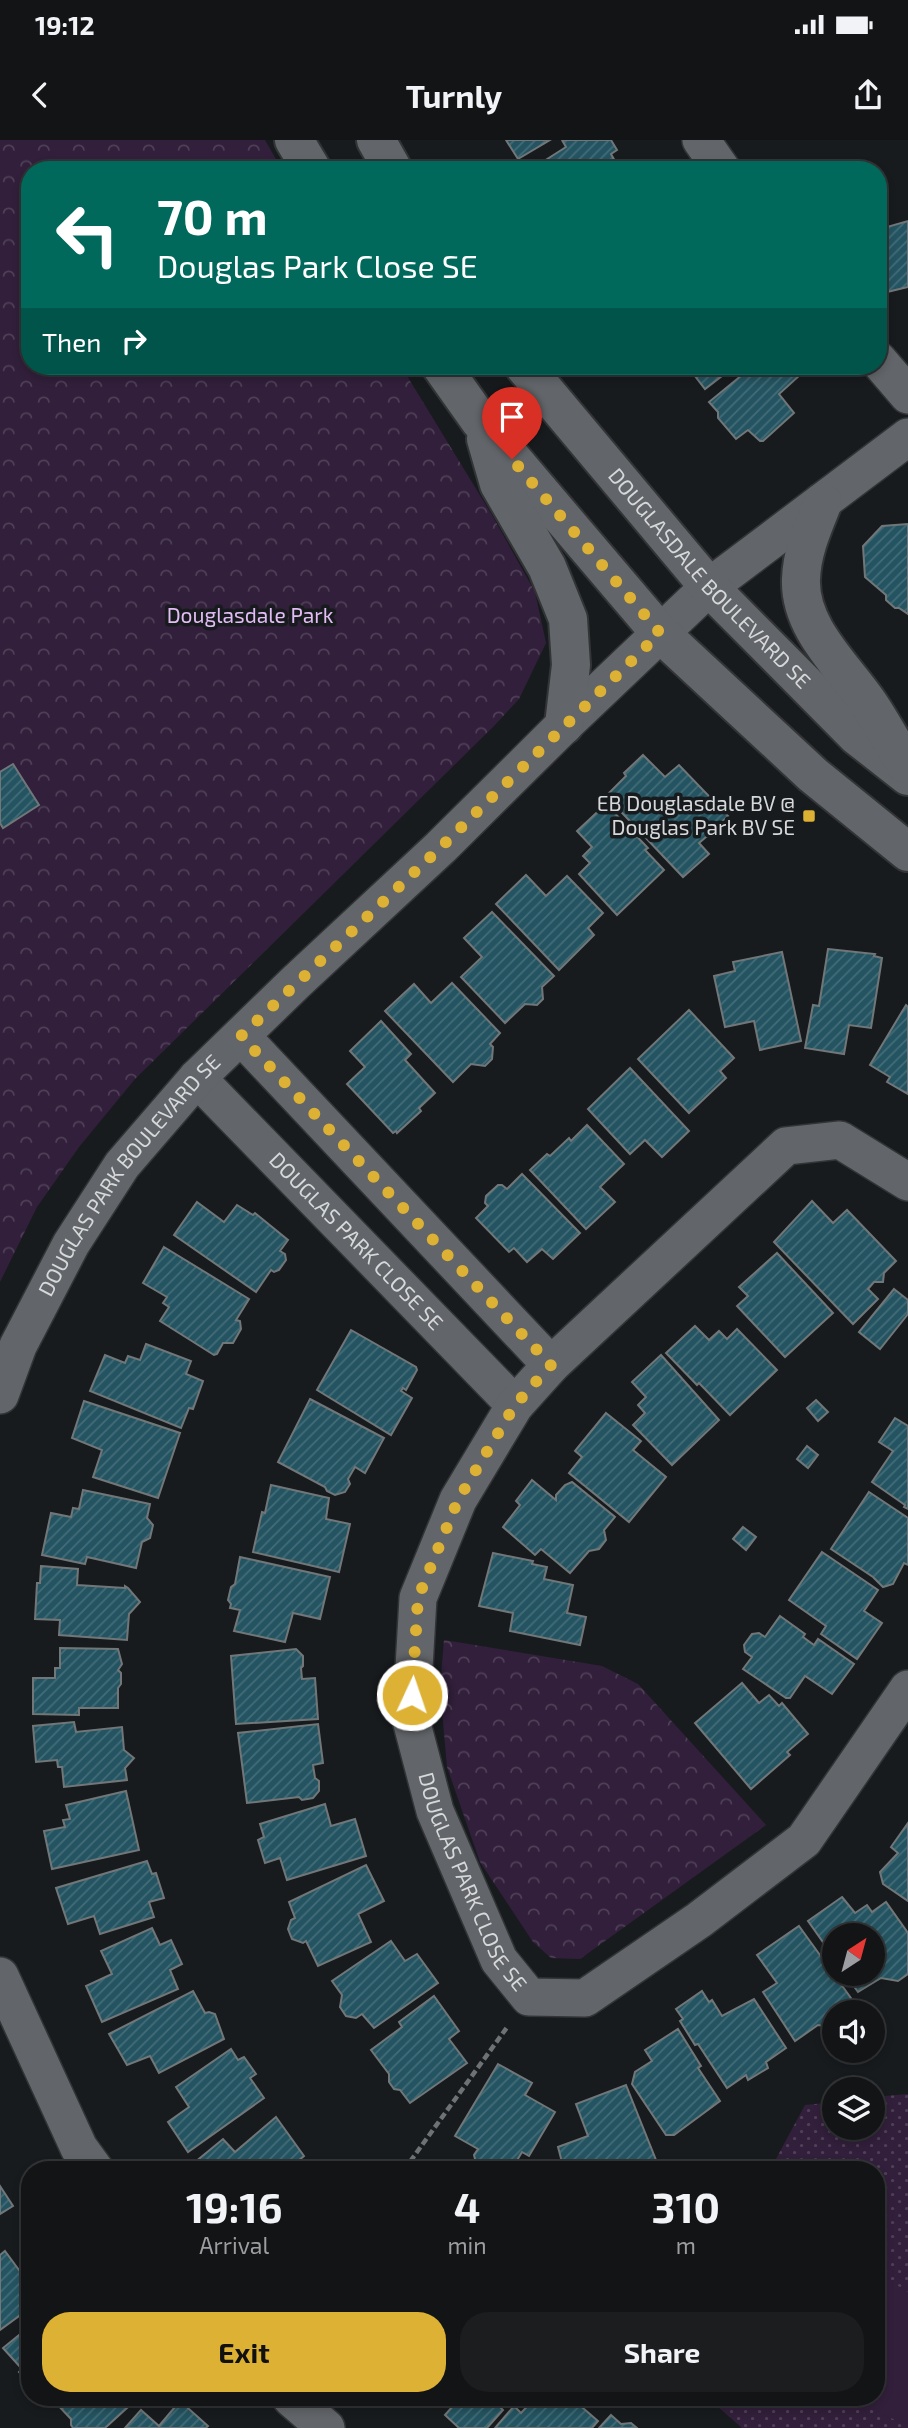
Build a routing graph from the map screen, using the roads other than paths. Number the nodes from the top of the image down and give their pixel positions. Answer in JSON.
{"nodes":[{"id":1,"x":294,"y":140,"type":"edge"},
{"id":2,"x":376,"y":140,"type":"edge"},
{"id":3,"x":702,"y":140,"type":"edge"},
{"id":4,"x":307,"y":161,"type":"edge"},
{"id":5,"x":388,"y":161,"type":"edge"},
{"id":6,"x":716,"y":161,"type":"edge"},
{"id":7,"x":887,"y":370,"type":"edge"},
{"id":8,"x":447,"y":375,"type":"edge"},
{"id":9,"x":531,"y":375,"type":"edge"},
{"id":10,"x":908,"y":395,"type":"edge"},
{"id":11,"x":480,"y":421,"type":"junction"},
{"id":12,"x":908,"y":437,"type":"edge"},
{"id":13,"x":823,"y":502,"type":"junction"},
{"id":14,"x":709,"y":587,"type":"junction"},
{"id":15,"x":660,"y":633,"type":"junction"},
{"id":16,"x":564,"y":725,"type":"junction"},
{"id":17,"x":908,"y":769,"type":"edge"},
{"id":18,"x":908,"y":776,"type":"edge"},
{"id":19,"x":908,"y":852,"type":"edge"},
{"id":20,"x":241,"y":1036,"type":"junction"},
{"id":21,"x":197,"y":1078,"type":"junction"},
{"id":22,"x":908,"y":1182,"type":"edge"},
{"id":23,"x":551,"y":1365,"type":"junction"},
{"id":24,"x":0,"y":1395,"type":"edge"},
{"id":25,"x":515,"y":1405,"type":"junction"},
{"id":26,"x":908,"y":1689,"type":"edge"},
{"id":27,"x":0,"y":1976,"type":"edge"},
{"id":28,"x":88,"y":2161,"type":"edge"},
{"id":29,"x":300,"y":2406,"type":"edge"},
{"id":30,"x":326,"y":2428,"type":"edge"}],
"edges":[{"from":1,"to":4,"type":"street"},
{"from":2,"to":5,"type":"street"},
{"from":3,"to":6,"type":"street"},
{"from":7,"to":10,"type":"street"},
{"from":8,"to":11,"type":"street"},
{"from":9,"to":14,"type":"street","name":"DOUGLASDALE BOULEVARD SE"},
{"from":11,"to":15,"type":"street"},
{"from":11,"to":16,"type":"street"},
{"from":12,"to":13,"type":"street","name":"DOUGLAS PARK BOULEVARD SE"},
{"from":13,"to":14,"type":"street","name":"DOUGLAS PARK BOULEVARD SE"},
{"from":13,"to":17,"type":"street"},
{"from":14,"to":15,"type":"street","name":"DOUGLAS PARK BOULEVARD SE"},
{"from":14,"to":18,"type":"street","name":"DOUGLASDALE BOULEVARD SE"},
{"from":15,"to":16,"type":"street","name":"DOUGLAS PARK BOULEVARD SE"},
{"from":15,"to":19,"type":"street"},
{"from":16,"to":20,"type":"street","name":"DOUGLAS PARK BOULEVARD SE"},
{"from":20,"to":21,"type":"street","name":"DOUGLAS PARK BOULEVARD SE"},
{"from":20,"to":23,"type":"street"},
{"from":21,"to":24,"type":"street","name":"DOUGLAS PARK BOULEVARD SE"},
{"from":21,"to":25,"type":"street","name":"DOUGLAS PARK CLOSE SE"},
{"from":22,"to":23,"type":"street","name":"DOUGLAS PARK CLOSE SE"},
{"from":23,"to":25,"type":"street","name":"DOUGLAS PARK CLOSE SE"},
{"from":25,"to":26,"type":"street","name":"DOUGLAS PARK CLOSE SE"},
{"from":27,"to":28,"type":"street"},
{"from":29,"to":30,"type":"street"}]}
